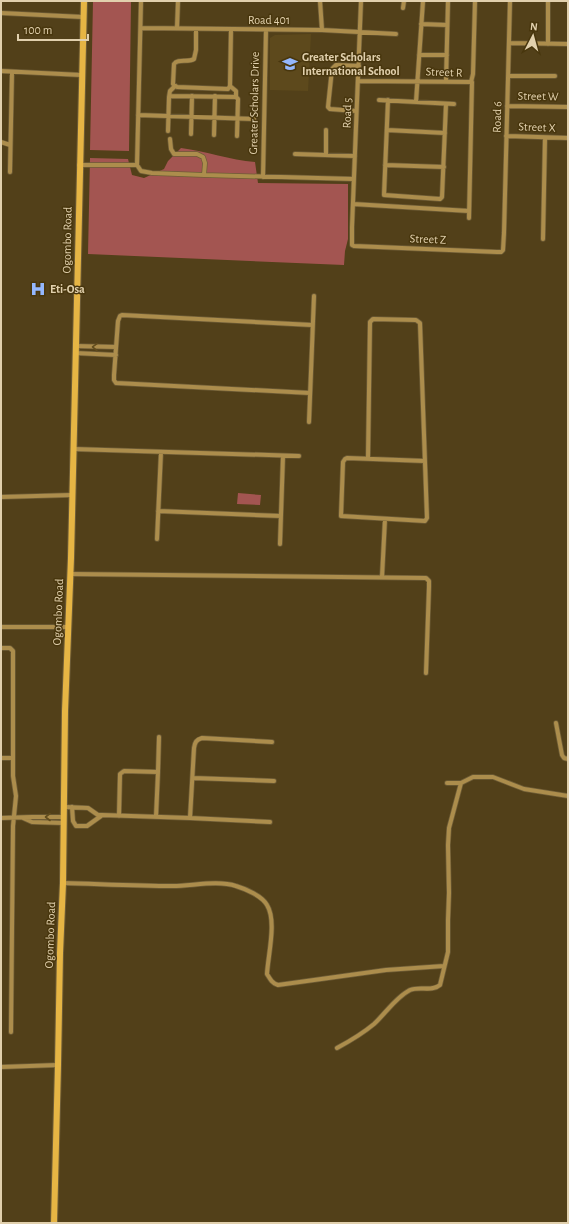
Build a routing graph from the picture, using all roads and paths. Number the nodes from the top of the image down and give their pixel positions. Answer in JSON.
{"nodes":[{"id":1,"x":84,"y":1,"type":"edge"},
{"id":2,"x":141,"y":1,"type":"edge"},
{"id":3,"x":178,"y":1,"type":"edge"},
{"id":4,"x":320,"y":1,"type":"edge"},
{"id":5,"x":361,"y":1,"type":"edge"},
{"id":6,"x":404,"y":1,"type":"edge"},
{"id":7,"x":423,"y":1,"type":"edge"},
{"id":8,"x":448,"y":1,"type":"edge"},
{"id":9,"x":475,"y":1,"type":"edge"},
{"id":10,"x":510,"y":1,"type":"edge"},
{"id":11,"x":548,"y":1,"type":"edge"},
{"id":12,"x":403,"y":8,"type":"dead end"},
{"id":13,"x":1,"y":13,"type":"edge"},
{"id":14,"x":83,"y":16,"type":"junction"},
{"id":15,"x":421,"y":24,"type":"junction"},
{"id":16,"x":447,"y":25,"type":"junction"},
{"id":17,"x":141,"y":28,"type":"junction"},
{"id":18,"x":178,"y":28,"type":"junction"},
{"id":19,"x":196,"y":29,"type":"junction"},
{"id":20,"x":231,"y":29,"type":"junction"},
{"id":21,"x":266,"y":30,"type":"junction"},
{"id":22,"x":322,"y":30,"type":"junction"},
{"id":23,"x":360,"y":32,"type":"junction"},
{"id":24,"x":396,"y":34,"type":"dead end"},
{"id":25,"x":509,"y":43,"type":"junction"},
{"id":26,"x":548,"y":44,"type":"junction"},
{"id":27,"x":568,"y":44,"type":"edge"},
{"id":28,"x":419,"y":55,"type":"junction"},
{"id":29,"x":446,"y":55,"type":"junction"},
{"id":30,"x":359,"y":66,"type":"junction"},
{"id":31,"x":1,"y":71,"type":"edge"},
{"id":32,"x":12,"y":72,"type":"junction"},
{"id":33,"x":81,"y":76,"type":"junction"},
{"id":34,"x":508,"y":76,"type":"junction"},
{"id":35,"x":555,"y":76,"type":"dead end"},
{"id":36,"x":358,"y":81,"type":"junction"},
{"id":37,"x":417,"y":81,"type":"junction"},
{"id":38,"x":446,"y":82,"type":"junction"},
{"id":39,"x":472,"y":82,"type":"junction"},
{"id":40,"x":175,"y":86,"type":"junction"},
{"id":41,"x":230,"y":86,"type":"junction"},
{"id":42,"x":192,"y":96,"type":"junction"},
{"id":43,"x":215,"y":96,"type":"junction"},
{"id":44,"x":236,"y":96,"type":"junction"},
{"id":45,"x":169,"y":98,"type":"junction"},
{"id":46,"x":379,"y":100,"type":"dead end"},
{"id":47,"x":388,"y":100,"type":"junction"},
{"id":48,"x":416,"y":102,"type":"junction"},
{"id":49,"x":446,"y":104,"type":"junction"},
{"id":50,"x":454,"y":104,"type":"dead end"},
{"id":51,"x":507,"y":106,"type":"junction"},
{"id":52,"x":568,"y":107,"type":"edge"},
{"id":53,"x":356,"y":111,"type":"junction"},
{"id":54,"x":138,"y":115,"type":"junction"},
{"id":55,"x":168,"y":116,"type":"junction"},
{"id":56,"x":192,"y":117,"type":"junction"},
{"id":57,"x":215,"y":118,"type":"junction"},
{"id":58,"x":237,"y":118,"type":"junction"},
{"id":59,"x":254,"y":119,"type":"dead end"},
{"id":60,"x":326,"y":130,"type":"dead end"},
{"id":61,"x":387,"y":130,"type":"junction"},
{"id":62,"x":168,"y":131,"type":"dead end"},
{"id":63,"x":445,"y":133,"type":"junction"},
{"id":64,"x":191,"y":134,"type":"dead end"},
{"id":65,"x":214,"y":134,"type":"dead end"},
{"id":66,"x":237,"y":136,"type":"dead end"},
{"id":67,"x":506,"y":136,"type":"junction"},
{"id":68,"x":544,"y":138,"type":"junction"},
{"id":69,"x":568,"y":138,"type":"edge"},
{"id":70,"x":170,"y":139,"type":"dead end"},
{"id":71,"x":1,"y":142,"type":"edge"},
{"id":72,"x":10,"y":145,"type":"junction"},
{"id":73,"x":295,"y":154,"type":"dead end"},
{"id":74,"x":326,"y":155,"type":"junction"},
{"id":75,"x":355,"y":156,"type":"junction"},
{"id":76,"x":385,"y":164,"type":"junction"},
{"id":77,"x":79,"y":165,"type":"junction"},
{"id":78,"x":137,"y":165,"type":"junction"},
{"id":79,"x":444,"y":168,"type":"junction"},
{"id":80,"x":10,"y":172,"type":"dead end"},
{"id":81,"x":204,"y":176,"type":"junction"},
{"id":82,"x":263,"y":177,"type":"junction"},
{"id":83,"x":354,"y":179,"type":"junction"},
{"id":84,"x":353,"y":204,"type":"junction"},
{"id":85,"x":469,"y":211,"type":"junction"},
{"id":86,"x":469,"y":218,"type":"dead end"},
{"id":87,"x":352,"y":227,"type":"joint"},
{"id":88,"x":504,"y":233,"type":"joint"},
{"id":89,"x":543,"y":239,"type":"dead end"},
{"id":90,"x":314,"y":296,"type":"dead end"},
{"id":91,"x":312,"y":325,"type":"junction"},
{"id":92,"x":75,"y":346,"type":"junction"},
{"id":93,"x":116,"y":347,"type":"junction"},
{"id":94,"x":75,"y":353,"type":"junction"},
{"id":95,"x":116,"y":355,"type":"junction"},
{"id":96,"x":310,"y":393,"type":"junction"},
{"id":97,"x":310,"y":422,"type":"dead end"},
{"id":98,"x":73,"y":449,"type":"junction"},
{"id":99,"x":161,"y":452,"type":"junction"},
{"id":100,"x":283,"y":456,"type":"junction"},
{"id":101,"x":299,"y":456,"type":"dead end"},
{"id":102,"x":368,"y":459,"type":"junction"},
{"id":103,"x":425,"y":461,"type":"junction"},
{"id":104,"x":72,"y":495,"type":"junction"},
{"id":105,"x":1,"y":497,"type":"edge"},
{"id":106,"x":158,"y":511,"type":"junction"},
{"id":107,"x":281,"y":516,"type":"junction"},
{"id":108,"x":385,"y":519,"type":"junction"},
{"id":109,"x":157,"y":539,"type":"dead end"},
{"id":110,"x":280,"y":544,"type":"dead end"},
{"id":111,"x":70,"y":574,"type":"junction"},
{"id":112,"x":382,"y":577,"type":"junction"},
{"id":113,"x":1,"y":627,"type":"edge"},
{"id":114,"x":69,"y":627,"type":"junction"},
{"id":115,"x":1,"y":648,"type":"edge"},
{"id":116,"x":426,"y":673,"type":"dead end"},
{"id":117,"x":556,"y":722,"type":"dead end"},
{"id":118,"x":159,"y":737,"type":"dead end"},
{"id":119,"x":272,"y":742,"type":"dead end"},
{"id":120,"x":1,"y":758,"type":"edge"},
{"id":121,"x":13,"y":758,"type":"junction"},
{"id":122,"x":568,"y":759,"type":"edge"},
{"id":123,"x":158,"y":772,"type":"junction"},
{"id":124,"x":193,"y":778,"type":"junction"},
{"id":125,"x":274,"y":781,"type":"dead end"},
{"id":126,"x":461,"y":783,"type":"junction"},
{"id":127,"x":447,"y":784,"type":"dead end"},
{"id":128,"x":568,"y":796,"type":"edge"},
{"id":129,"x":65,"y":807,"type":"junction"},
{"id":130,"x":72,"y":807,"type":"junction"},
{"id":131,"x":102,"y":815,"type":"junction"},
{"id":132,"x":119,"y":816,"type":"junction"},
{"id":133,"x":156,"y":817,"type":"junction"},
{"id":134,"x":1,"y":818,"type":"edge"},
{"id":135,"x":190,"y":818,"type":"junction"},
{"id":136,"x":15,"y":819,"type":"junction"},
{"id":137,"x":64,"y":820,"type":"junction"},
{"id":138,"x":270,"y":822,"type":"dead end"},
{"id":139,"x":63,"y":883,"type":"junction"},
{"id":140,"x":444,"y":966,"type":"junction"},
{"id":141,"x":10,"y":1032,"type":"dead end"},
{"id":142,"x":337,"y":1048,"type":"dead end"},
{"id":143,"x":58,"y":1065,"type":"junction"},
{"id":144,"x":1,"y":1067,"type":"edge"},
{"id":145,"x":54,"y":1223,"type":"edge"}],
"edges":[{"from":1,"to":14,"type":"main road","name":"Ogombo Road"},
{"from":2,"to":17,"type":"street"},
{"from":3,"to":18,"type":"street"},
{"from":4,"to":22,"type":"street"},
{"from":5,"to":23,"type":"street","name":"Road 5"},
{"from":6,"to":12,"type":"street"},
{"from":7,"to":15,"type":"street"},
{"from":8,"to":16,"type":"street"},
{"from":9,"to":39,"type":"street","name":"Street R"},
{"from":10,"to":25,"type":"street","name":"Road 6"},
{"from":11,"to":26,"type":"street"},
{"from":13,"to":14,"type":"street"},
{"from":14,"to":33,"type":"main road","name":"Ogombo Road"},
{"from":15,"to":16,"type":"street"},
{"from":15,"to":28,"type":"street"},
{"from":16,"to":29,"type":"street"},
{"from":17,"to":18,"type":"street","name":"Road 401"},
{"from":17,"to":54,"type":"street"},
{"from":18,"to":19,"type":"street","name":"Road 401"},
{"from":19,"to":20,"type":"street","name":"Road 401"},
{"from":19,"to":40,"type":"street"},
{"from":20,"to":21,"type":"street","name":"Road 401"},
{"from":20,"to":41,"type":"street"},
{"from":21,"to":22,"type":"street","name":"Road 401"},
{"from":21,"to":82,"type":"street","name":"Greater Scholars Drive"},
{"from":22,"to":23,"type":"street","name":"Road 401"},
{"from":23,"to":24,"type":"street","name":"Road 401"},
{"from":23,"to":30,"type":"street","name":"Road 5"},
{"from":25,"to":26,"type":"street"},
{"from":25,"to":34,"type":"street","name":"Road 6"},
{"from":26,"to":27,"type":"street"},
{"from":28,"to":29,"type":"street"},
{"from":28,"to":37,"type":"street"},
{"from":29,"to":38,"type":"street"},
{"from":30,"to":36,"type":"street","name":"Road 5"},
{"from":30,"to":53,"type":"street"},
{"from":31,"to":32,"type":"street"},
{"from":32,"to":33,"type":"street"},
{"from":32,"to":72,"type":"street"},
{"from":33,"to":77,"type":"main road","name":"Ogombo Road"},
{"from":34,"to":35,"type":"street"},
{"from":34,"to":51,"type":"street","name":"Road 6"},
{"from":36,"to":37,"type":"street","name":"Street R"},
{"from":36,"to":53,"type":"street","name":"Road 5"},
{"from":37,"to":38,"type":"street","name":"Street R"},
{"from":37,"to":48,"type":"street"},
{"from":38,"to":39,"type":"street","name":"Street R"},
{"from":39,"to":85,"type":"street"},
{"from":40,"to":41,"type":"street"},
{"from":40,"to":45,"type":"street"},
{"from":41,"to":44,"type":"street"},
{"from":42,"to":43,"type":"street"},
{"from":42,"to":45,"type":"street"},
{"from":42,"to":56,"type":"street"},
{"from":43,"to":44,"type":"street"},
{"from":43,"to":57,"type":"street"},
{"from":44,"to":58,"type":"street"},
{"from":45,"to":55,"type":"street"},
{"from":46,"to":47,"type":"street"},
{"from":47,"to":48,"type":"street"},
{"from":47,"to":61,"type":"street"},
{"from":48,"to":49,"type":"street"},
{"from":49,"to":50,"type":"street"},
{"from":49,"to":63,"type":"street"},
{"from":51,"to":52,"type":"street","name":"Street W"},
{"from":51,"to":67,"type":"street","name":"Road 6"},
{"from":53,"to":75,"type":"street","name":"Road 5"},
{"from":54,"to":55,"type":"street"},
{"from":54,"to":78,"type":"street"},
{"from":55,"to":56,"type":"street"},
{"from":55,"to":62,"type":"street"},
{"from":56,"to":57,"type":"street"},
{"from":56,"to":64,"type":"street"},
{"from":57,"to":58,"type":"street"},
{"from":57,"to":65,"type":"street"},
{"from":58,"to":59,"type":"street"},
{"from":58,"to":66,"type":"street"},
{"from":60,"to":74,"type":"street"},
{"from":61,"to":63,"type":"street"},
{"from":61,"to":76,"type":"street"},
{"from":63,"to":79,"type":"street"},
{"from":67,"to":68,"type":"street","name":"Street X"},
{"from":67,"to":88,"type":"street","name":"Road 6"},
{"from":68,"to":69,"type":"street","name":"Street X"},
{"from":68,"to":89,"type":"street"},
{"from":70,"to":81,"type":"street"},
{"from":71,"to":72,"type":"street"},
{"from":72,"to":80,"type":"street"},
{"from":73,"to":74,"type":"street"},
{"from":74,"to":75,"type":"street"},
{"from":75,"to":83,"type":"street","name":"Road 5"},
{"from":76,"to":79,"type":"street"},
{"from":76,"to":79,"type":"street"},
{"from":77,"to":78,"type":"street"},
{"from":77,"to":92,"type":"main road","name":"Ogombo Road"},
{"from":78,"to":81,"type":"street"},
{"from":81,"to":82,"type":"street"},
{"from":82,"to":83,"type":"street"},
{"from":83,"to":84,"type":"street","name":"Road 5"},
{"from":84,"to":85,"type":"street"},
{"from":84,"to":87,"type":"street","name":"Road 5"},
{"from":85,"to":86,"type":"street"},
{"from":87,"to":88,"type":"street","name":"Street Z"},
{"from":90,"to":91,"type":"street"},
{"from":91,"to":93,"type":"street"},
{"from":91,"to":96,"type":"street"},
{"from":93,"to":92,"type":"street","one_way":true},
{"from":92,"to":94,"type":"main road","name":"Ogombo Road"},
{"from":93,"to":95,"type":"street"},
{"from":94,"to":95,"type":"street"},
{"from":94,"to":98,"type":"main road","name":"Ogombo Road"},
{"from":95,"to":96,"type":"street"},
{"from":96,"to":97,"type":"street"},
{"from":98,"to":99,"type":"street"},
{"from":98,"to":104,"type":"main road","name":"Ogombo Road"},
{"from":99,"to":100,"type":"street"},
{"from":99,"to":106,"type":"street"},
{"from":100,"to":101,"type":"street"},
{"from":100,"to":107,"type":"street"},
{"from":102,"to":103,"type":"street"},
{"from":102,"to":103,"type":"street"},
{"from":102,"to":108,"type":"street"},
{"from":103,"to":108,"type":"street"},
{"from":104,"to":105,"type":"street"},
{"from":104,"to":111,"type":"main road","name":"Ogombo Road"},
{"from":106,"to":107,"type":"street"},
{"from":106,"to":109,"type":"street"},
{"from":107,"to":110,"type":"street"},
{"from":108,"to":112,"type":"street"},
{"from":111,"to":112,"type":"street"},
{"from":111,"to":114,"type":"main road","name":"Ogombo Road"},
{"from":112,"to":116,"type":"street"},
{"from":113,"to":114,"type":"street"},
{"from":114,"to":129,"type":"main road","name":"Ogombo Road"},
{"from":115,"to":121,"type":"street"},
{"from":117,"to":122,"type":"street"},
{"from":118,"to":123,"type":"street"},
{"from":119,"to":124,"type":"street"},
{"from":120,"to":121,"type":"street"},
{"from":121,"to":136,"type":"street"},
{"from":123,"to":132,"type":"street"},
{"from":123,"to":133,"type":"street"},
{"from":124,"to":125,"type":"street"},
{"from":124,"to":135,"type":"street"},
{"from":126,"to":127,"type":"street"},
{"from":126,"to":128,"type":"street"},
{"from":126,"to":140,"type":"street"},
{"from":129,"to":130,"type":"street"},
{"from":129,"to":137,"type":"main road","name":"Ogombo Road"},
{"from":130,"to":131,"type":"street"},
{"from":130,"to":131,"type":"street"},
{"from":131,"to":132,"type":"street"},
{"from":132,"to":133,"type":"street"},
{"from":133,"to":135,"type":"street"},
{"from":134,"to":136,"type":"street"},
{"from":135,"to":138,"type":"street"},
{"from":136,"to":137,"type":"street"},
{"from":136,"to":141,"type":"street"},
{"from":137,"to":139,"type":"main road","name":"Ogombo Road"},
{"from":139,"to":140,"type":"street"},
{"from":139,"to":143,"type":"main road","name":"Ogombo Road"},
{"from":140,"to":142,"type":"street"},
{"from":143,"to":144,"type":"street"},
{"from":143,"to":145,"type":"main road","name":"Ogombo Road"}]}
